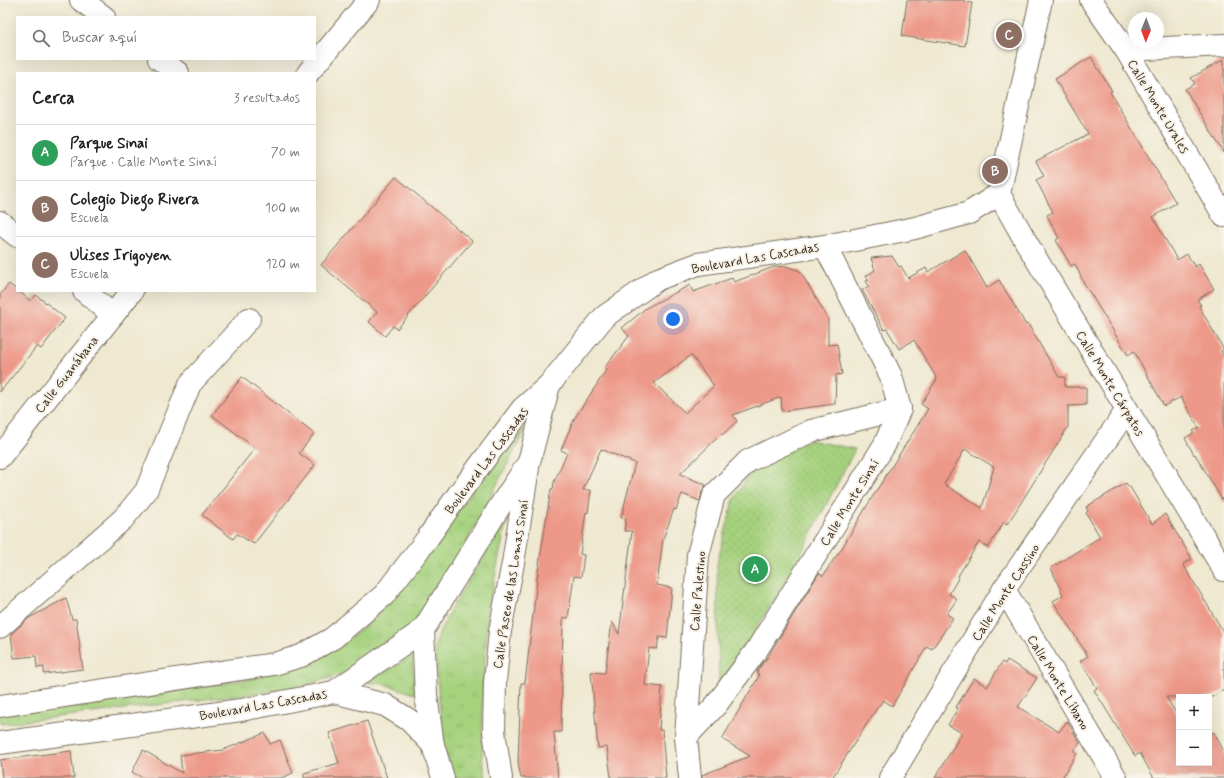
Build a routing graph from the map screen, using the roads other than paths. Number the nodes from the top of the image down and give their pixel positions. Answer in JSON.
{"nodes":[{"id":1,"x":81,"y":0,"type":"edge"},
{"id":2,"x":368,"y":0,"type":"edge"},
{"id":3,"x":1041,"y":0,"type":"edge"},
{"id":4,"x":1090,"y":0,"type":"edge"},
{"id":5,"x":103,"y":16,"type":"edge"},
{"id":6,"x":1224,"y":45,"type":"edge"},
{"id":7,"x":1126,"y":50,"type":"junction"},
{"id":8,"x":160,"y":60,"type":"edge"},
{"id":9,"x":177,"y":72,"type":"edge"},
{"id":10,"x":309,"y":72,"type":"edge"},
{"id":11,"x":999,"y":194,"type":"junction"},
{"id":12,"x":1224,"y":216,"type":"edge"},
{"id":13,"x":0,"y":222,"type":"edge"},
{"id":14,"x":16,"y":235,"type":"edge"},
{"id":15,"x":825,"y":246,"type":"junction"},
{"id":16,"x":85,"y":292,"type":"edge"},
{"id":17,"x":131,"y":292,"type":"edge"},
{"id":18,"x":113,"y":315,"type":"junction"},
{"id":19,"x":249,"y":319,"type":"dead end"},
{"id":20,"x":548,"y":385,"type":"junction"},
{"id":21,"x":900,"y":409,"type":"junction"},
{"id":22,"x":1127,"y":410,"type":"junction"},
{"id":23,"x":0,"y":457,"type":"edge"},
{"id":24,"x":529,"y":462,"type":"junction"},
{"id":25,"x":1224,"y":570,"type":"edge"},
{"id":26,"x":1004,"y":589,"type":"junction"},
{"id":27,"x":0,"y":627,"type":"edge"},
{"id":28,"x":423,"y":630,"type":"junction"},
{"id":29,"x":334,"y":692,"type":"junction"},
{"id":30,"x":0,"y":706,"type":"edge"},
{"id":31,"x":686,"y":737,"type":"junction"},
{"id":32,"x":0,"y":743,"type":"edge"},
{"id":33,"x":433,"y":745,"type":"junction"},
{"id":34,"x":1114,"y":777,"type":"edge"},
{"id":35,"x":443,"y":778,"type":"edge"},
{"id":36,"x":501,"y":778,"type":"edge"},
{"id":37,"x":690,"y":778,"type":"edge"},
{"id":38,"x":890,"y":778,"type":"edge"}],
"edges":[{"from":1,"to":5,"type":"street"},
{"from":2,"to":10,"type":"street"},
{"from":3,"to":11,"type":"street"},
{"from":4,"to":7,"type":"street","name":"Calle Monte Urales"},
{"from":6,"to":7,"type":"street"},
{"from":7,"to":12,"type":"street","name":"Calle Monte Urales"},
{"from":8,"to":9,"type":"street"},
{"from":11,"to":15,"type":"street","name":"Boulevard Las Cascadas"},
{"from":11,"to":22,"type":"street","name":"Calle Monte Cárpatos"},
{"from":13,"to":14,"type":"street"},
{"from":15,"to":20,"type":"street","name":"Boulevard Las Cascadas"},
{"from":15,"to":21,"type":"street"},
{"from":16,"to":18,"type":"street"},
{"from":17,"to":18,"type":"street","name":"Calle Guanábana"},
{"from":18,"to":23,"type":"street","name":"Calle Guanábana"},
{"from":19,"to":27,"type":"street"},
{"from":20,"to":24,"type":"street","name":"Boulevard Las Cascadas"},
{"from":20,"to":30,"type":"street","name":"Boulevard Las Cascadas"},
{"from":21,"to":31,"type":"street","name":"Calle Monte Sinaí"},
{"from":21,"to":31,"type":"street","name":"Calle Palestino"},
{"from":22,"to":25,"type":"street","name":"Calle Monte Cárpatos"},
{"from":22,"to":26,"type":"street","name":"Calle Monte Cassino"},
{"from":24,"to":28,"type":"street","name":"Boulevard Las Cascadas"},
{"from":24,"to":36,"type":"street","name":"Calle Paseo de las Lomas Sinaí"},
{"from":26,"to":34,"type":"street","name":"Calle Monte Líbano"},
{"from":26,"to":38,"type":"street","name":"Calle Monte Cassino"},
{"from":28,"to":29,"type":"street","name":"Boulevard Las Cascadas"},
{"from":28,"to":33,"type":"street"},
{"from":29,"to":32,"type":"street","name":"Boulevard Las Cascadas"},
{"from":29,"to":33,"type":"street"},
{"from":31,"to":37,"type":"street","name":"Calle Palestino"},
{"from":33,"to":35,"type":"street"}]}
